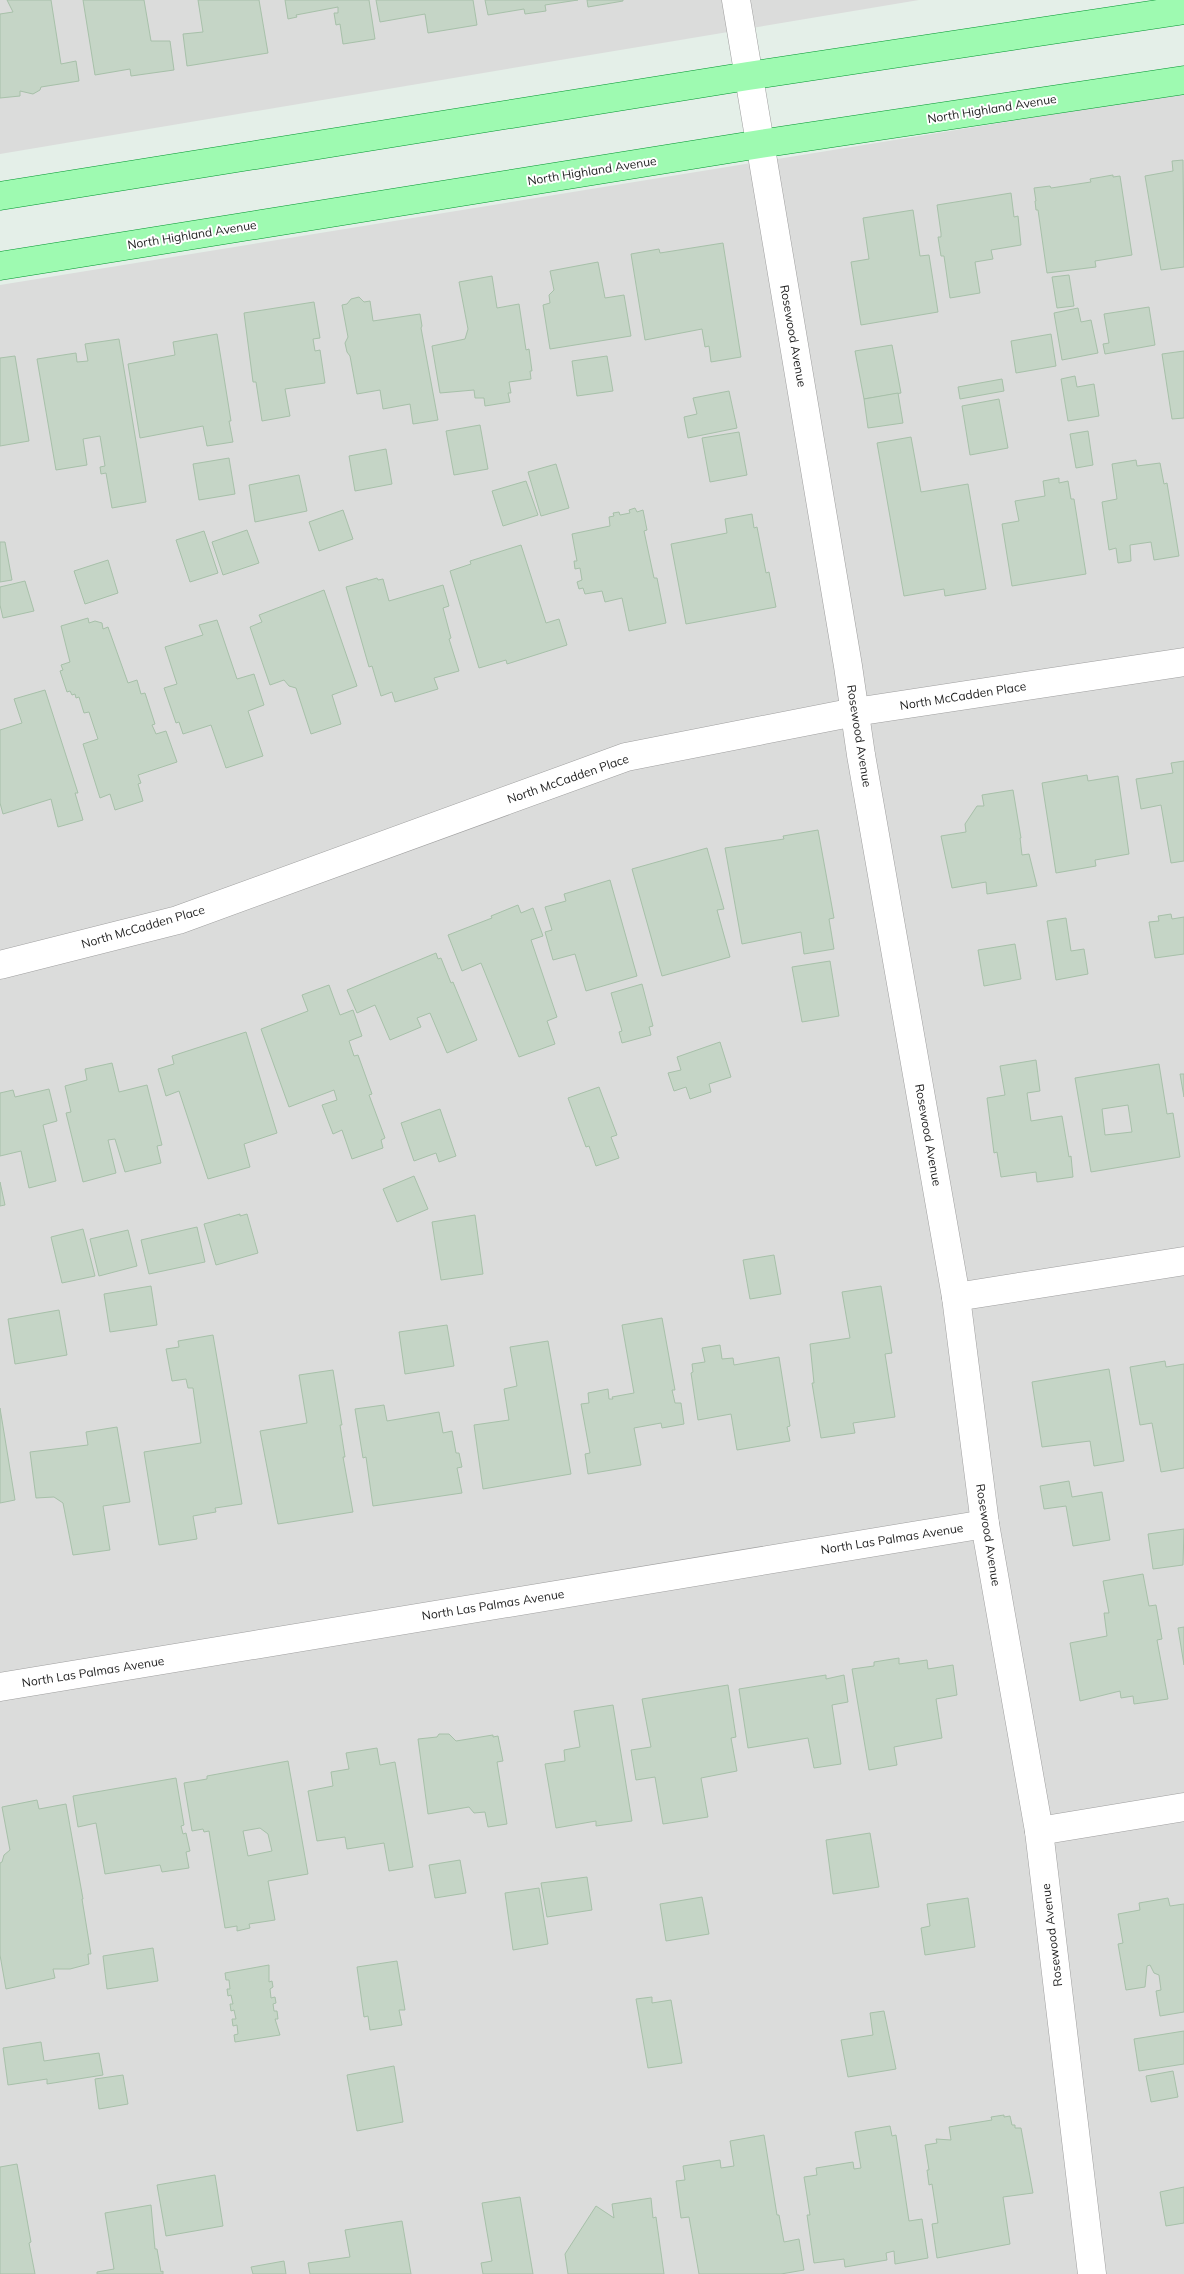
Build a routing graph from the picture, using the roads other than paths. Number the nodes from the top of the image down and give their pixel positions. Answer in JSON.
{"nodes":[{"id":1,"x":736,"y":0,"type":"edge"},
{"id":2,"x":1184,"y":10,"type":"edge"},
{"id":3,"x":748,"y":76,"type":"junction"},
{"id":4,"x":1184,"y":80,"type":"edge"},
{"id":5,"x":760,"y":144,"type":"junction"},
{"id":6,"x":0,"y":196,"type":"edge"},
{"id":7,"x":0,"y":266,"type":"edge"},
{"id":8,"x":1184,"y":662,"type":"edge"},
{"id":9,"x":855,"y":712,"type":"junction"},
{"id":10,"x":0,"y":965,"type":"edge"},
{"id":11,"x":1184,"y":1261,"type":"edge"},
{"id":12,"x":956,"y":1297,"type":"junction"},
{"id":13,"x":985,"y":1524,"type":"junction"},
{"id":14,"x":0,"y":1687,"type":"edge"},
{"id":15,"x":1184,"y":1807,"type":"edge"},
{"id":16,"x":1039,"y":1831,"type":"junction"},
{"id":17,"x":1092,"y":2274,"type":"edge"}],
"edges":[{"from":1,"to":3,"type":"street","name":"Rosewood Avenue"},
{"from":2,"to":3,"type":"main road"},
{"from":3,"to":5,"type":"street","name":"Rosewood Avenue"},
{"from":3,"to":6,"type":"main road"},
{"from":4,"to":5,"type":"main road","name":"North Highland Avenue"},
{"from":5,"to":7,"type":"main road","name":"North Highland Avenue"},
{"from":5,"to":9,"type":"street","name":"Rosewood Avenue"},
{"from":8,"to":9,"type":"street","name":"North McCadden Place"},
{"from":9,"to":10,"type":"street","name":"North McCadden Place"},
{"from":9,"to":12,"type":"street","name":"Rosewood Avenue"},
{"from":11,"to":12,"type":"street"},
{"from":12,"to":13,"type":"street","name":"Rosewood Avenue"},
{"from":13,"to":14,"type":"street","name":"North Las Palmas Avenue"},
{"from":13,"to":16,"type":"street","name":"Rosewood Avenue"},
{"from":15,"to":16,"type":"street"},
{"from":16,"to":17,"type":"street","name":"Rosewood Avenue"}]}
